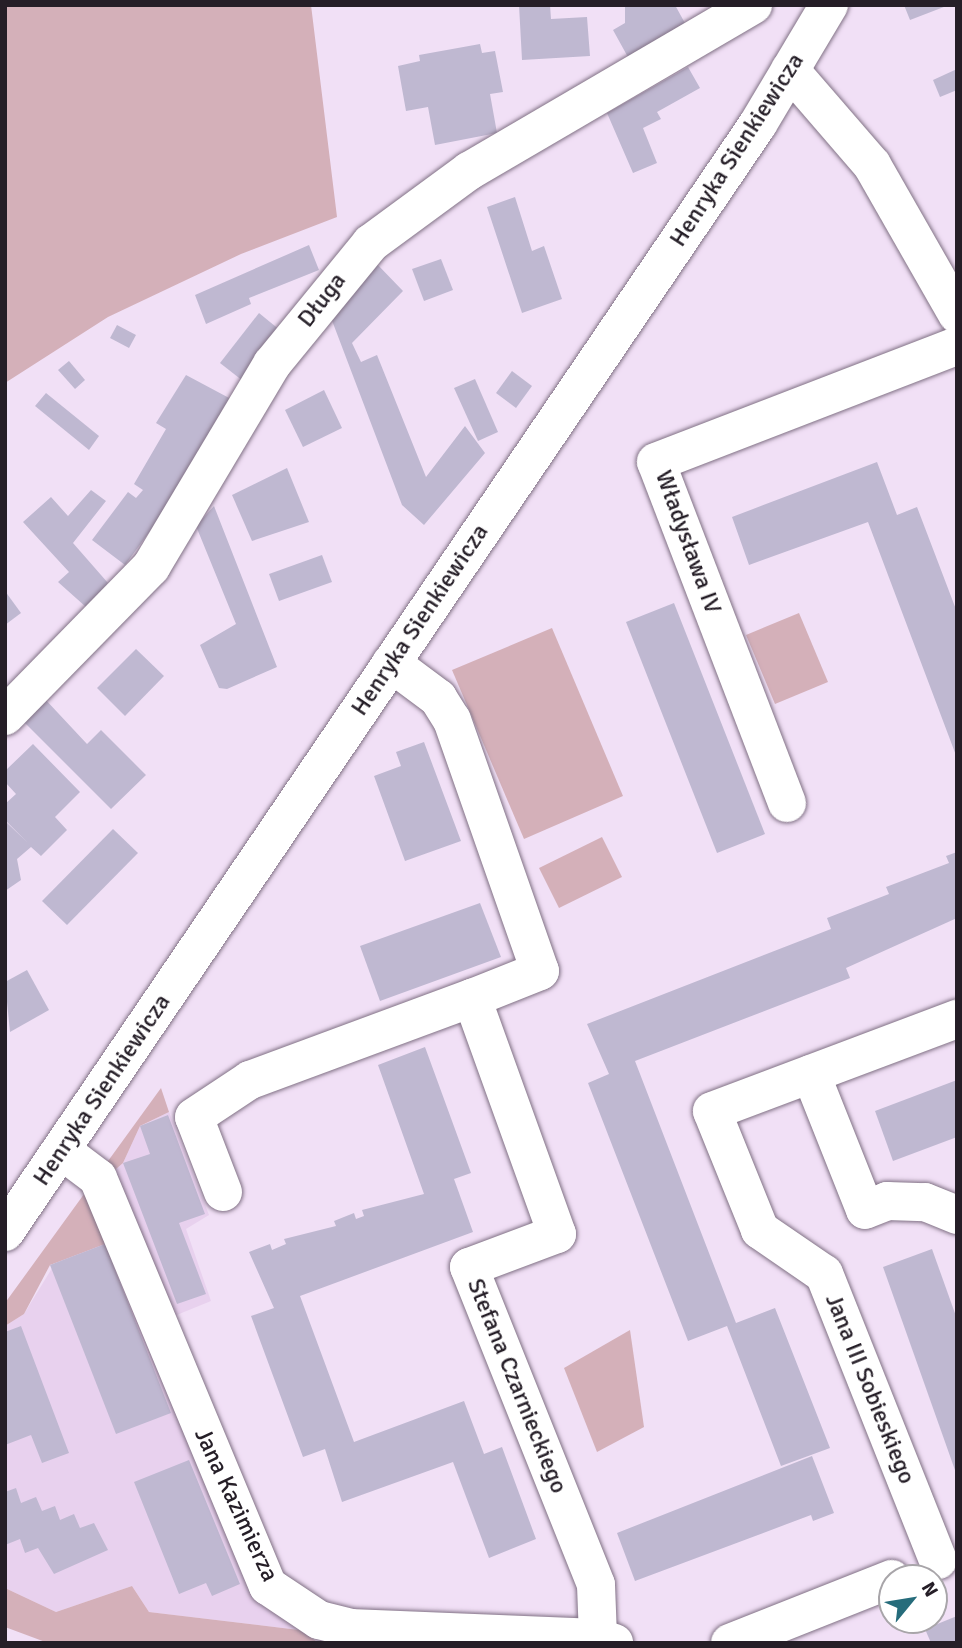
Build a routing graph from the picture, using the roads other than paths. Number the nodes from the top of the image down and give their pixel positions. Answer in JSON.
{"nodes":[{"id":1,"x":753,"y":5,"type":"edge"},
{"id":2,"x":829,"y":5,"type":"edge"},
{"id":3,"x":790,"y":70,"type":"junction"},
{"id":4,"x":957,"y":314,"type":"edge"},
{"id":5,"x":957,"y":346,"type":"edge"},
{"id":6,"x":391,"y":663,"type":"junction"},
{"id":7,"x":5,"y":716,"type":"edge"},
{"id":8,"x":787,"y":803,"type":"dead end"},
{"id":9,"x":472,"y":998,"type":"junction"},
{"id":10,"x":957,"y":1019,"type":"edge"},
{"id":11,"x":811,"y":1073,"type":"junction"},
{"id":12,"x":61,"y":1150,"type":"junction"},
{"id":13,"x":223,"y":1192,"type":"dead end"},
{"id":14,"x":957,"y":1214,"type":"edge"},
{"id":15,"x":5,"y":1232,"type":"edge"},
{"id":16,"x":947,"y":1557,"type":"edge"},
{"id":17,"x":929,"y":1564,"type":"edge"},
{"id":18,"x":878,"y":1584,"type":"edge"},
{"id":19,"x":606,"y":1640,"type":"edge"},
{"id":20,"x":730,"y":1643,"type":"edge"}],
"edges":[{"from":1,"to":7,"type":"street","name":"Długa"},
{"from":2,"to":3,"type":"street","name":"Henryka Sienkiewicza"},
{"from":3,"to":4,"type":"street"},
{"from":3,"to":6,"type":"street","name":"Henryka Sienkiewicza"},
{"from":5,"to":8,"type":"street","name":"Władysława IV"},
{"from":6,"to":9,"type":"street"},
{"from":6,"to":12,"type":"street","name":"Henryka Sienkiewicza"},
{"from":9,"to":13,"type":"street"},
{"from":9,"to":19,"type":"street","name":"Stefana Czarnieckiego"},
{"from":10,"to":11,"type":"street","name":"Jana III Sobieskiego"},
{"from":11,"to":14,"type":"street"},
{"from":11,"to":16,"type":"street","name":"Jana III Sobieskiego"},
{"from":12,"to":15,"type":"street","name":"Henryka Sienkiewicza"},
{"from":12,"to":19,"type":"street","name":"Jana Kazimierza"},
{"from":16,"to":17,"type":"street"},
{"from":18,"to":20,"type":"street"}]}
